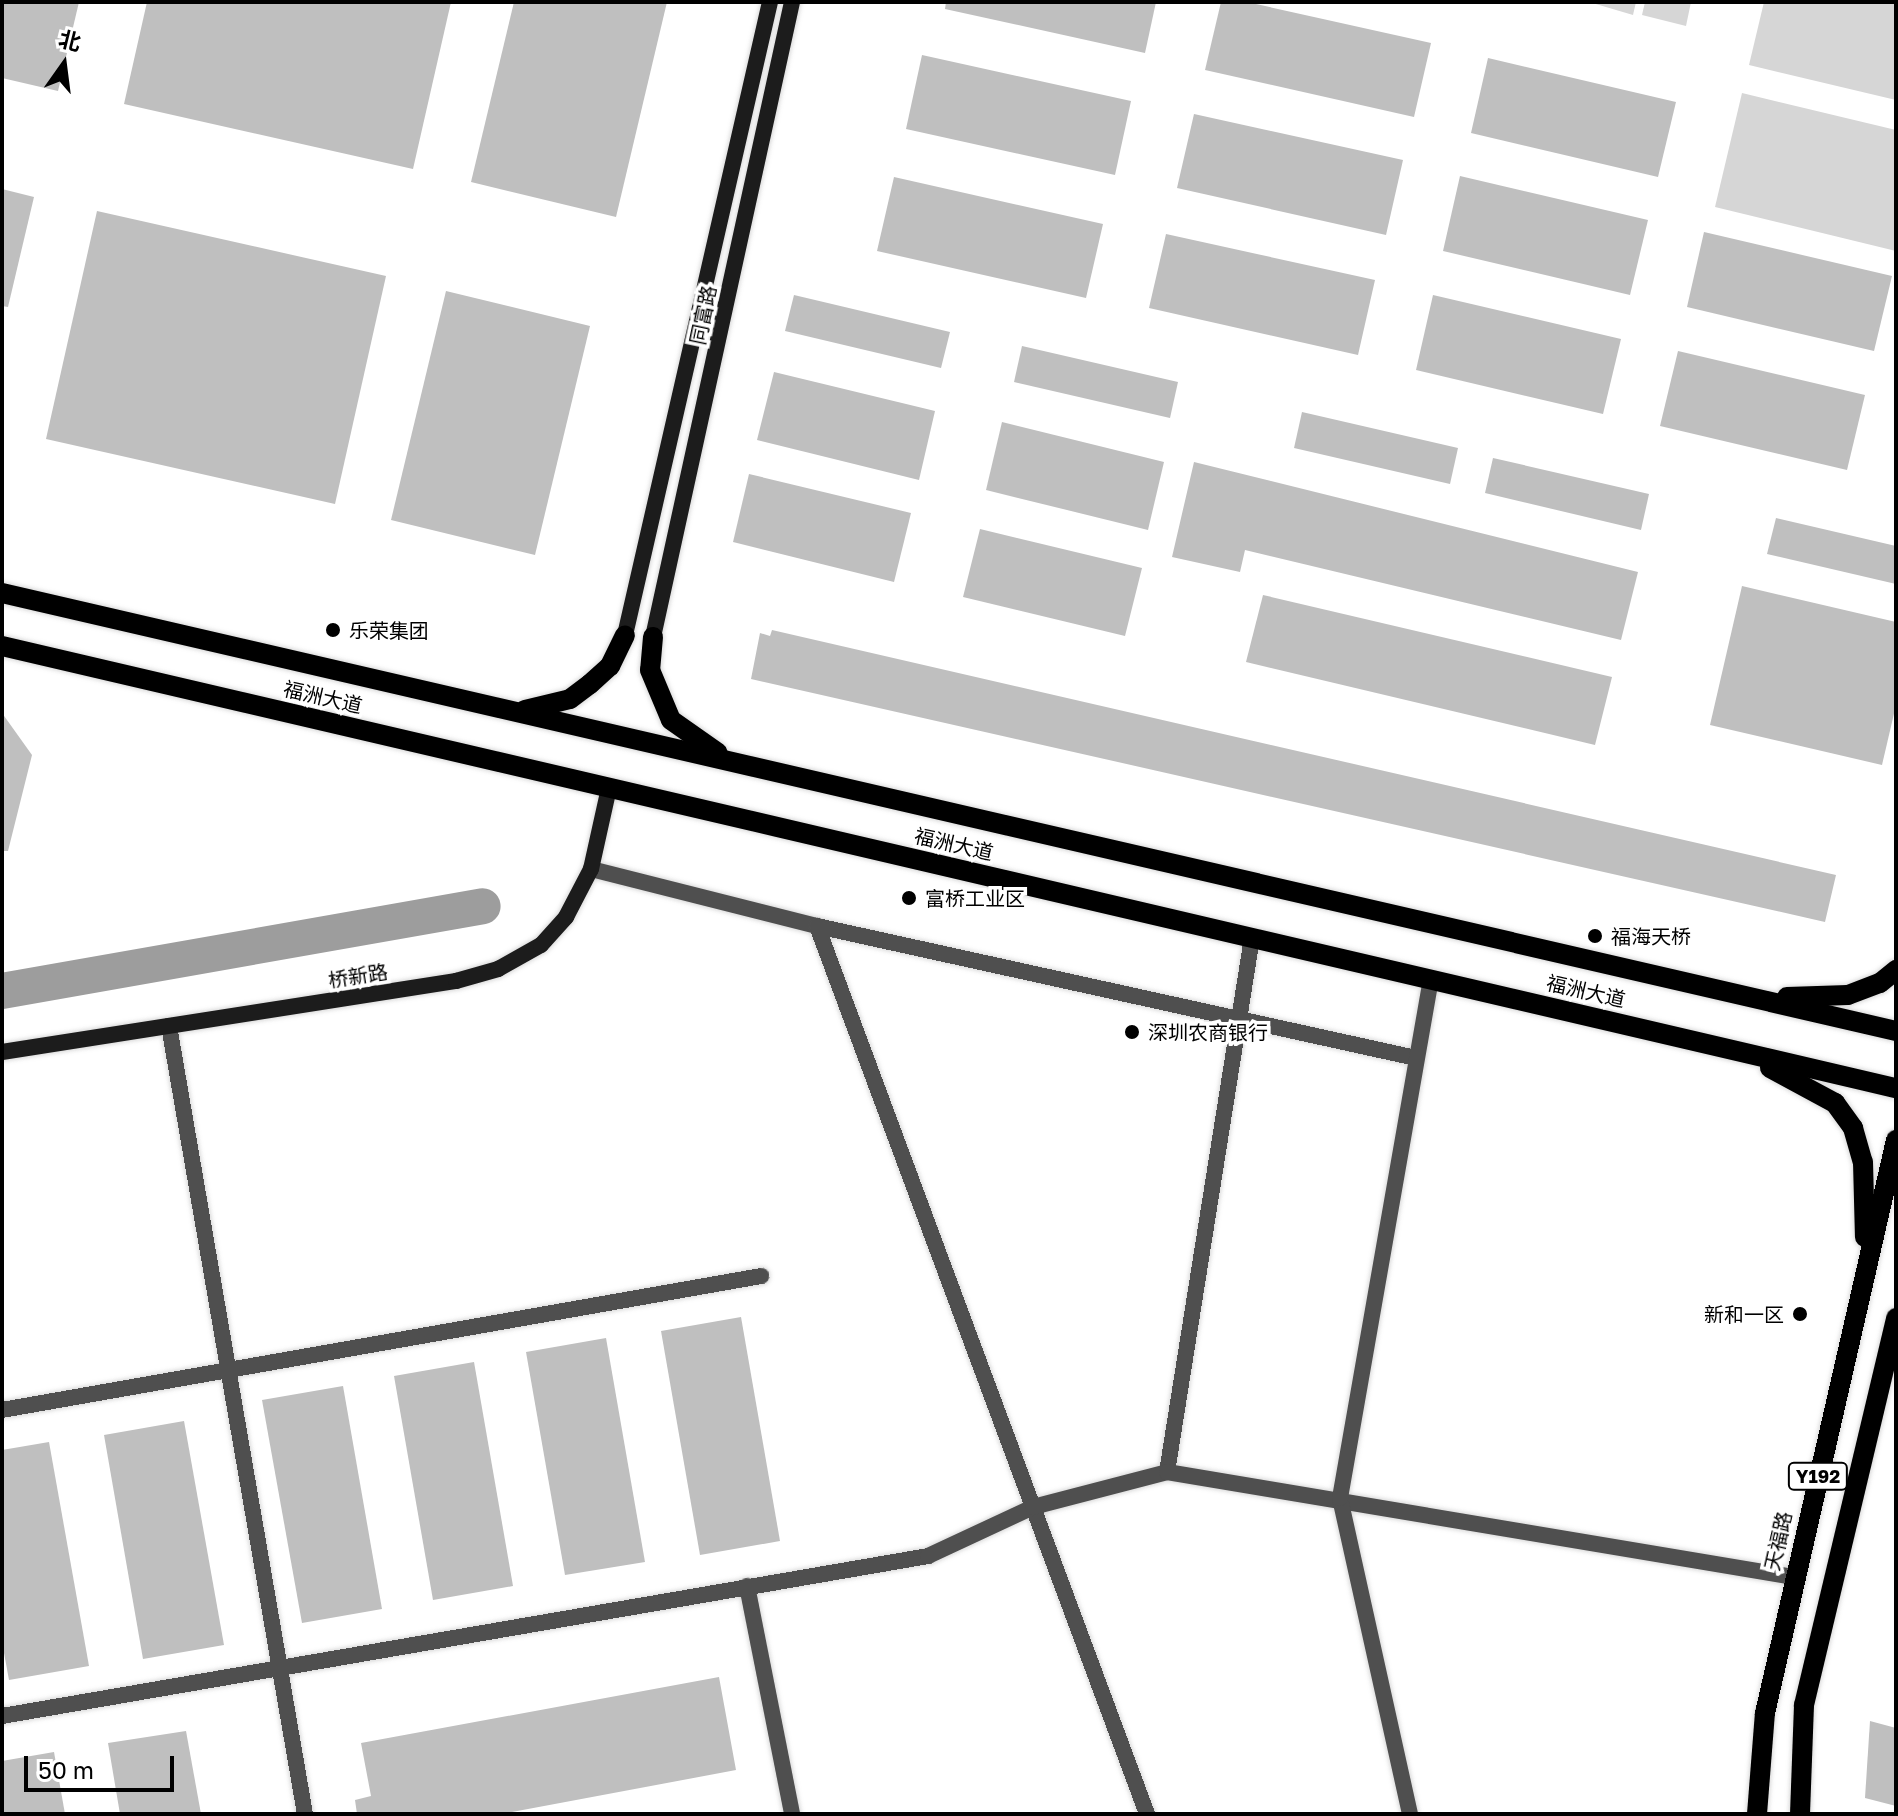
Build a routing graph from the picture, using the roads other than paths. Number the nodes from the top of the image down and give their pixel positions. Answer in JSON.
{"nodes":[{"id":1,"x":770,"y":2,"type":"edge"},
{"id":2,"x":792,"y":2,"type":"edge"},
{"id":3,"x":2,"y":593,"type":"edge"},
{"id":4,"x":625,"y":635,"type":"joint"},
{"id":5,"x":653,"y":637,"type":"joint"},
{"id":6,"x":2,"y":646,"type":"edge"},
{"id":7,"x":521,"y":712,"type":"junction"},
{"id":8,"x":728,"y":759,"type":"junction"},
{"id":9,"x":609,"y":788,"type":"junction"},
{"id":10,"x":591,"y":869,"type":"junction"},
{"id":11,"x":817,"y":926,"type":"junction"},
{"id":12,"x":1252,"y":938,"type":"junction"},
{"id":13,"x":1896,"y":970,"type":"edge"},
{"id":14,"x":1431,"y":979,"type":"junction"},
{"id":15,"x":1739,"y":995,"type":"junction"},
{"id":16,"x":1237,"y":1019,"type":"junction"},
{"id":17,"x":169,"y":1026,"type":"junction"},
{"id":18,"x":1896,"y":1031,"type":"edge"},
{"id":19,"x":1722,"y":1047,"type":"junction"},
{"id":20,"x":2,"y":1052,"type":"edge"},
{"id":21,"x":1416,"y":1058,"type":"junction"},
{"id":22,"x":1896,"y":1088,"type":"edge"},
{"id":23,"x":1896,"y":1140,"type":"edge"},
{"id":24,"x":1865,"y":1273,"type":"junction"},
{"id":25,"x":761,"y":1276,"type":"dead end"},
{"id":26,"x":1896,"y":1318,"type":"edge"},
{"id":27,"x":229,"y":1373,"type":"junction"},
{"id":28,"x":2,"y":1410,"type":"edge"},
{"id":29,"x":1167,"y":1472,"type":"junction"},
{"id":30,"x":1340,"y":1498,"type":"junction"},
{"id":31,"x":1033,"y":1507,"type":"junction"},
{"id":32,"x":1794,"y":1577,"type":"junction"},
{"id":33,"x":747,"y":1586,"type":"junction"},
{"id":34,"x":279,"y":1666,"type":"junction"},
{"id":35,"x":2,"y":1716,"type":"edge"},
{"id":36,"x":305,"y":1814,"type":"edge"},
{"id":37,"x":792,"y":1814,"type":"edge"},
{"id":38,"x":1147,"y":1814,"type":"edge"},
{"id":39,"x":1410,"y":1814,"type":"edge"},
{"id":40,"x":1757,"y":1814,"type":"edge"},
{"id":41,"x":1800,"y":1814,"type":"edge"}],
"edges":[{"from":1,"to":4,"type":"street","name":"同富路"},
{"from":2,"to":5,"type":"street","name":"同富路"},
{"from":3,"to":7,"type":"main road","name":"福洲大道"},
{"from":4,"to":7,"type":"main road"},
{"from":5,"to":8,"type":"main road"},
{"from":6,"to":9,"type":"main road","name":"福洲大道"},
{"from":7,"to":8,"type":"main road","name":"福洲大道"},
{"from":8,"to":15,"type":"main road","name":"福洲大道"},
{"from":9,"to":10,"type":"street","name":"桥新路"},
{"from":9,"to":12,"type":"main road","name":"福洲大道"},
{"from":10,"to":11,"type":"street"},
{"from":10,"to":17,"type":"street","name":"桥新路"},
{"from":11,"to":16,"type":"street"},
{"from":11,"to":31,"type":"street"},
{"from":12,"to":14,"type":"main road","name":"福洲大道"},
{"from":12,"to":16,"type":"street"},
{"from":13,"to":15,"type":"main road"},
{"from":14,"to":19,"type":"main road","name":"福洲大道"},
{"from":14,"to":21,"type":"street"},
{"from":15,"to":18,"type":"main road","name":"福洲大道"},
{"from":16,"to":21,"type":"street"},
{"from":16,"to":29,"type":"street"},
{"from":17,"to":20,"type":"street","name":"桥新路"},
{"from":17,"to":27,"type":"street"},
{"from":19,"to":22,"type":"main road","name":"福洲大道"},
{"from":19,"to":24,"type":"main road"},
{"from":21,"to":30,"type":"street"},
{"from":23,"to":24,"type":"main road","name":"天福路","number":"Y192"},
{"from":24,"to":32,"type":"main road","name":"天福路","number":"Y192"},
{"from":25,"to":27,"type":"street"},
{"from":26,"to":41,"type":"main road","number":"Y192"},
{"from":27,"to":28,"type":"street"},
{"from":27,"to":34,"type":"street"},
{"from":29,"to":30,"type":"street"},
{"from":29,"to":31,"type":"street"},
{"from":30,"to":32,"type":"street"},
{"from":30,"to":39,"type":"street"},
{"from":31,"to":33,"type":"street"},
{"from":31,"to":38,"type":"street"},
{"from":32,"to":40,"type":"main road","name":"天福路","number":"Y192"},
{"from":33,"to":34,"type":"street"},
{"from":33,"to":37,"type":"street"},
{"from":34,"to":35,"type":"street"},
{"from":34,"to":36,"type":"street"}]}
